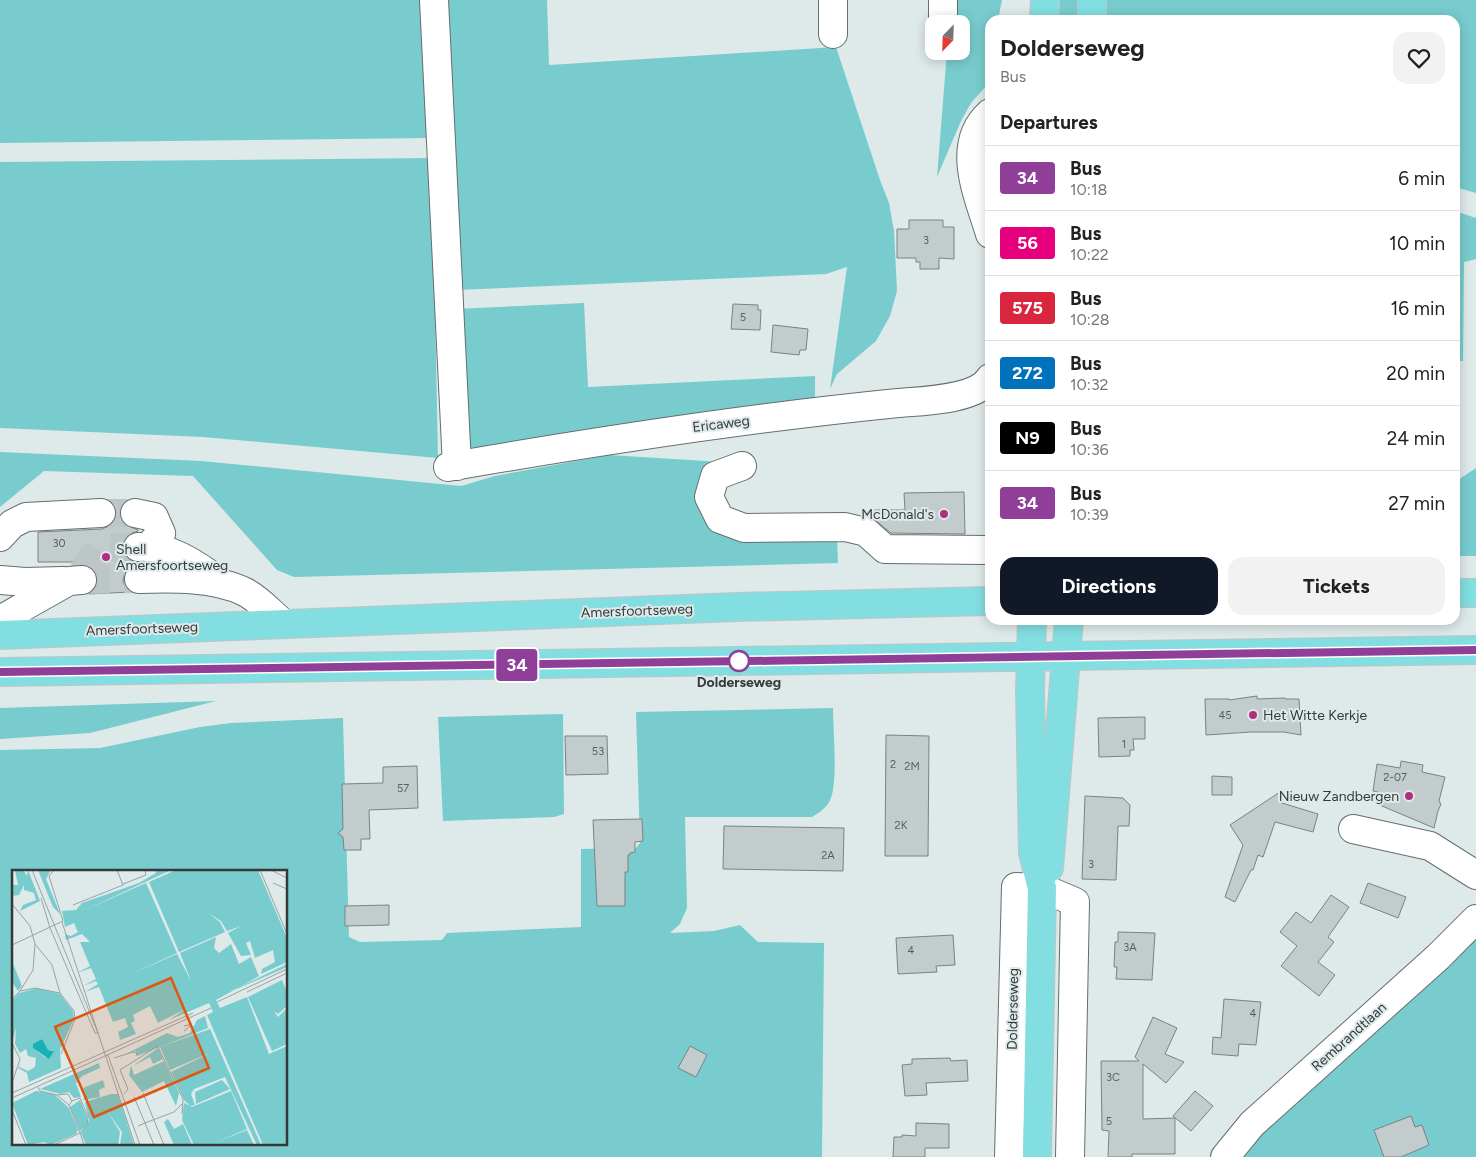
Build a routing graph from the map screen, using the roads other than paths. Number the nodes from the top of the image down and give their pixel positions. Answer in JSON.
{"nodes":[{"id":1,"x":434,"y":0,"type":"edge"},
{"id":2,"x":833,"y":0,"type":"edge"},
{"id":3,"x":943,"y":0,"type":"edge"},
{"id":4,"x":1045,"y":0,"type":"edge"},
{"id":5,"x":1092,"y":0,"type":"edge"},
{"id":6,"x":943,"y":15,"type":"edge"},
{"id":7,"x":1044,"y":15,"type":"edge"},
{"id":8,"x":1092,"y":15,"type":"edge"},
{"id":9,"x":833,"y":34,"type":"dead end"},
{"id":10,"x":985,"y":119,"type":"edge"},
{"id":11,"x":985,"y":217,"type":"edge"},
{"id":12,"x":985,"y":384,"type":"edge"},
{"id":13,"x":742,"y":466,"type":"dead end"},
{"id":14,"x":102,"y":513,"type":"tunnel mouth"},
{"id":15,"x":134,"y":513,"type":"tunnel mouth"},
{"id":16,"x":0,"y":537,"type":"edge"},
{"id":17,"x":985,"y":550,"type":"edge"},
{"id":18,"x":139,"y":579,"type":"tunnel mouth"},
{"id":19,"x":0,"y":580,"type":"edge"},
{"id":20,"x":223,"y":583,"type":"junction"},
{"id":21,"x":1460,"y":593,"type":"edge"},
{"id":22,"x":1476,"y":593,"type":"edge"},
{"id":23,"x":985,"y":601,"type":"edge"},
{"id":24,"x":0,"y":620,"type":"edge"},
{"id":25,"x":284,"y":624,"type":"junction"},
{"id":26,"x":1032,"y":625,"type":"edge"},
{"id":27,"x":1069,"y":625,"type":"edge"},
{"id":28,"x":0,"y":635,"type":"edge"},
{"id":29,"x":1476,"y":650,"type":"edge"},
{"id":30,"x":1066,"y":655,"type":"junction"},
{"id":31,"x":1031,"y":656,"type":"junction"},
{"id":32,"x":0,"y":672,"type":"edge"},
{"id":33,"x":1353,"y":829,"type":"dead end"},
{"id":34,"x":1476,"y":875,"type":"edge"},
{"id":35,"x":1042,"y":888,"type":"junction"},
{"id":36,"x":1476,"y":919,"type":"edge"},
{"id":37,"x":1009,"y":1157,"type":"edge"},
{"id":38,"x":1037,"y":1157,"type":"edge"},
{"id":39,"x":1070,"y":1157,"type":"edge"},
{"id":40,"x":1225,"y":1157,"type":"edge"}],
"edges":[{"from":1,"to":12,"type":"street","name":"Ericaweg"},
{"from":2,"to":9,"type":"street"},
{"from":3,"to":6,"type":"street"},
{"from":4,"to":7,"type":"main road"},
{"from":5,"to":8,"type":"main road"},
{"from":10,"to":11,"type":"street"},
{"from":13,"to":17,"type":"street"},
{"from":14,"to":16,"type":"street"},
{"from":15,"to":20,"type":"street"},
{"from":18,"to":20,"type":"street"},
{"from":19,"to":24,"type":"street"},
{"from":20,"to":25,"type":"street"},
{"from":21,"to":22,"type":"main road"},
{"from":23,"to":25,"type":"main road","name":"Amersfoortseweg"},
{"from":25,"to":28,"type":"main road","name":"Amersfoortseweg"},
{"from":26,"to":31,"type":"main road","name":"Dolderseweg"},
{"from":27,"to":30,"type":"main road","name":"Dolderseweg"},
{"from":29,"to":30,"type":"main road"},
{"from":30,"to":31,"type":"main road"},
{"from":30,"to":35,"type":"main road","name":"Dolderseweg"},
{"from":31,"to":32,"type":"main road"},
{"from":31,"to":35,"type":"main road","name":"Dolderseweg"},
{"from":33,"to":34,"type":"street"},
{"from":35,"to":37,"type":"street","name":"Dolderseweg"},
{"from":35,"to":38,"type":"main road","name":"Dolderseweg"},
{"from":35,"to":39,"type":"street","name":"Dolderseweg"},
{"from":36,"to":40,"type":"street","name":"Rembrandtlaan"}]}
